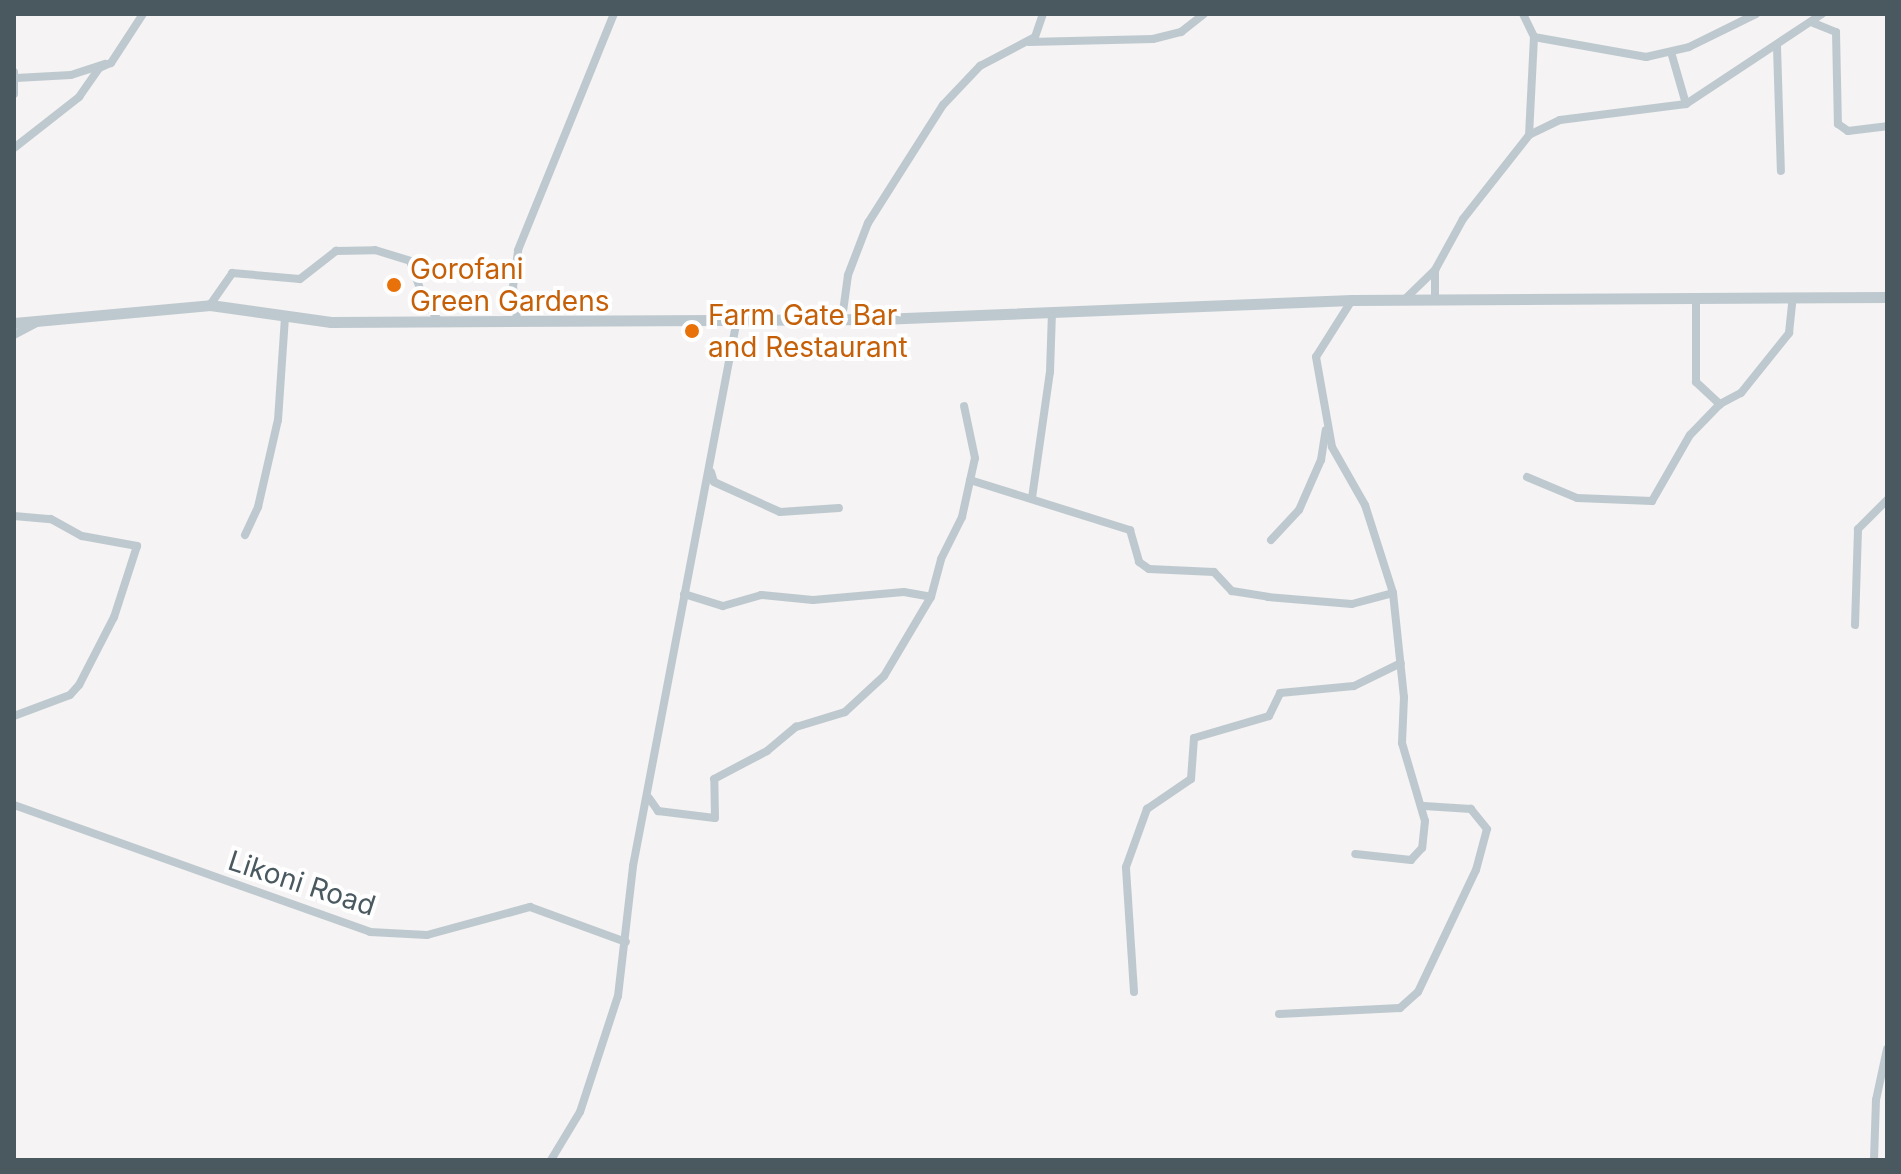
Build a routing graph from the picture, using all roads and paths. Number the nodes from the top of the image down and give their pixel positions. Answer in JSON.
{"nodes":[{"id":1,"x":141,"y":14,"type":"edge"},
{"id":2,"x":614,"y":14,"type":"edge"},
{"id":3,"x":1043,"y":14,"type":"edge"},
{"id":4,"x":1204,"y":14,"type":"edge"},
{"id":5,"x":1523,"y":14,"type":"edge"},
{"id":6,"x":1756,"y":14,"type":"edge"},
{"id":7,"x":1822,"y":14,"type":"edge"},
{"id":8,"x":1811,"y":22,"type":"junction"},
{"id":9,"x":1534,"y":37,"type":"junction"},
{"id":10,"x":1029,"y":42,"type":"junction"},
{"id":11,"x":1777,"y":47,"type":"junction"},
{"id":12,"x":1671,"y":52,"type":"junction"},
{"id":13,"x":111,"y":63,"type":"junction"},
{"id":14,"x":15,"y":75,"type":"edge"},
{"id":15,"x":14,"y":94,"type":"edge"},
{"id":16,"x":1686,"y":104,"type":"junction"},
{"id":17,"x":1887,"y":126,"type":"edge"},
{"id":18,"x":1529,"y":135,"type":"junction"},
{"id":19,"x":14,"y":148,"type":"edge"},
{"id":20,"x":1781,"y":171,"type":"dead end"},
{"id":21,"x":1435,"y":270,"type":"junction"},
{"id":22,"x":1793,"y":297,"type":"junction"},
{"id":23,"x":1887,"y":297,"type":"edge"},
{"id":24,"x":1696,"y":298,"type":"junction"},
{"id":25,"x":1435,"y":299,"type":"junction"},
{"id":26,"x":1352,"y":300,"type":"junction"},
{"id":27,"x":1403,"y":301,"type":"junction"},
{"id":28,"x":210,"y":305,"type":"junction"},
{"id":29,"x":1052,"y":312,"type":"junction"},
{"id":30,"x":285,"y":316,"type":"junction"},
{"id":31,"x":517,"y":319,"type":"junction"},
{"id":32,"x":737,"y":319,"type":"junction"},
{"id":33,"x":842,"y":319,"type":"junction"},
{"id":34,"x":40,"y":321,"type":"junction"},
{"id":35,"x":439,"y":322,"type":"junction"},
{"id":36,"x":14,"y":323,"type":"edge"},
{"id":37,"x":14,"y":335,"type":"edge"},
{"id":38,"x":1720,"y":404,"type":"junction"},
{"id":39,"x":964,"y":406,"type":"dead end"},
{"id":40,"x":1326,"y":426,"type":"junction"},
{"id":41,"x":710,"y":469,"type":"junction"},
{"id":42,"x":1527,"y":477,"type":"dead end"},
{"id":43,"x":970,"y":480,"type":"junction"},
{"id":44,"x":1032,"y":498,"type":"junction"},
{"id":45,"x":1887,"y":500,"type":"edge"},
{"id":46,"x":839,"y":508,"type":"dead end"},
{"id":47,"x":14,"y":516,"type":"edge"},
{"id":48,"x":245,"y":535,"type":"dead end"},
{"id":49,"x":1271,"y":540,"type":"dead end"},
{"id":50,"x":1393,"y":593,"type":"junction"},
{"id":51,"x":684,"y":594,"type":"junction"},
{"id":52,"x":931,"y":597,"type":"junction"},
{"id":53,"x":1855,"y":625,"type":"dead end"},
{"id":54,"x":1401,"y":663,"type":"junction"},
{"id":55,"x":14,"y":716,"type":"edge"},
{"id":56,"x":649,"y":797,"type":"junction"},
{"id":57,"x":14,"y":805,"type":"edge"},
{"id":58,"x":1424,"y":806,"type":"junction"},
{"id":59,"x":1355,"y":854,"type":"dead end"},
{"id":60,"x":626,"y":942,"type":"junction"},
{"id":61,"x":1134,"y":992,"type":"dead end"},
{"id":62,"x":1279,"y":1014,"type":"dead end"},
{"id":63,"x":1887,"y":1049,"type":"edge"},
{"id":64,"x":551,"y":1160,"type":"edge"},
{"id":65,"x":1874,"y":1160,"type":"edge"}],
"edges":[{"from":1,"to":13,"type":"street"},
{"from":2,"to":31,"type":"street"},
{"from":3,"to":10,"type":"street"},
{"from":4,"to":10,"type":"street"},
{"from":5,"to":9,"type":"street"},
{"from":6,"to":12,"type":"street"},
{"from":7,"to":8,"type":"street"},
{"from":8,"to":11,"type":"street"},
{"from":8,"to":17,"type":"street"},
{"from":9,"to":12,"type":"street"},
{"from":9,"to":18,"type":"street"},
{"from":10,"to":33,"type":"street"},
{"from":11,"to":16,"type":"street"},
{"from":11,"to":20,"type":"street"},
{"from":12,"to":16,"type":"street"},
{"from":13,"to":14,"type":"street"},
{"from":13,"to":19,"type":"street"},
{"from":14,"to":15,"type":"street"},
{"from":16,"to":18,"type":"street"},
{"from":18,"to":21,"type":"street"},
{"from":21,"to":25,"type":"street"},
{"from":21,"to":27,"type":"street"},
{"from":22,"to":23,"type":"street"},
{"from":22,"to":24,"type":"street"},
{"from":22,"to":38,"type":"street"},
{"from":24,"to":25,"type":"street"},
{"from":24,"to":38,"type":"street"},
{"from":25,"to":27,"type":"street"},
{"from":26,"to":27,"type":"street"},
{"from":26,"to":29,"type":"street"},
{"from":26,"to":40,"type":"street"},
{"from":28,"to":30,"type":"street"},
{"from":28,"to":34,"type":"street"},
{"from":28,"to":35,"type":"street"},
{"from":29,"to":33,"type":"street"},
{"from":29,"to":44,"type":"street"},
{"from":30,"to":35,"type":"street"},
{"from":30,"to":48,"type":"street"},
{"from":31,"to":32,"type":"street"},
{"from":31,"to":35,"type":"street"},
{"from":32,"to":33,"type":"street"},
{"from":32,"to":41,"type":"street"},
{"from":34,"to":36,"type":"street"},
{"from":34,"to":37,"type":"street"},
{"from":38,"to":42,"type":"street"},
{"from":39,"to":43,"type":"street"},
{"from":40,"to":49,"type":"street"},
{"from":40,"to":50,"type":"street"},
{"from":41,"to":46,"type":"street"},
{"from":41,"to":51,"type":"street"},
{"from":43,"to":44,"type":"street"},
{"from":43,"to":52,"type":"street"},
{"from":44,"to":50,"type":"street"},
{"from":45,"to":53,"type":"street"},
{"from":47,"to":55,"type":"street"},
{"from":50,"to":54,"type":"street"},
{"from":51,"to":52,"type":"street"},
{"from":51,"to":56,"type":"street"},
{"from":52,"to":56,"type":"street"},
{"from":54,"to":58,"type":"street"},
{"from":54,"to":61,"type":"street"},
{"from":56,"to":60,"type":"street"},
{"from":57,"to":60,"type":"street","name":"Likoni Road"},
{"from":58,"to":59,"type":"street"},
{"from":58,"to":62,"type":"street"},
{"from":60,"to":64,"type":"street"},
{"from":63,"to":65,"type":"street"}]}
